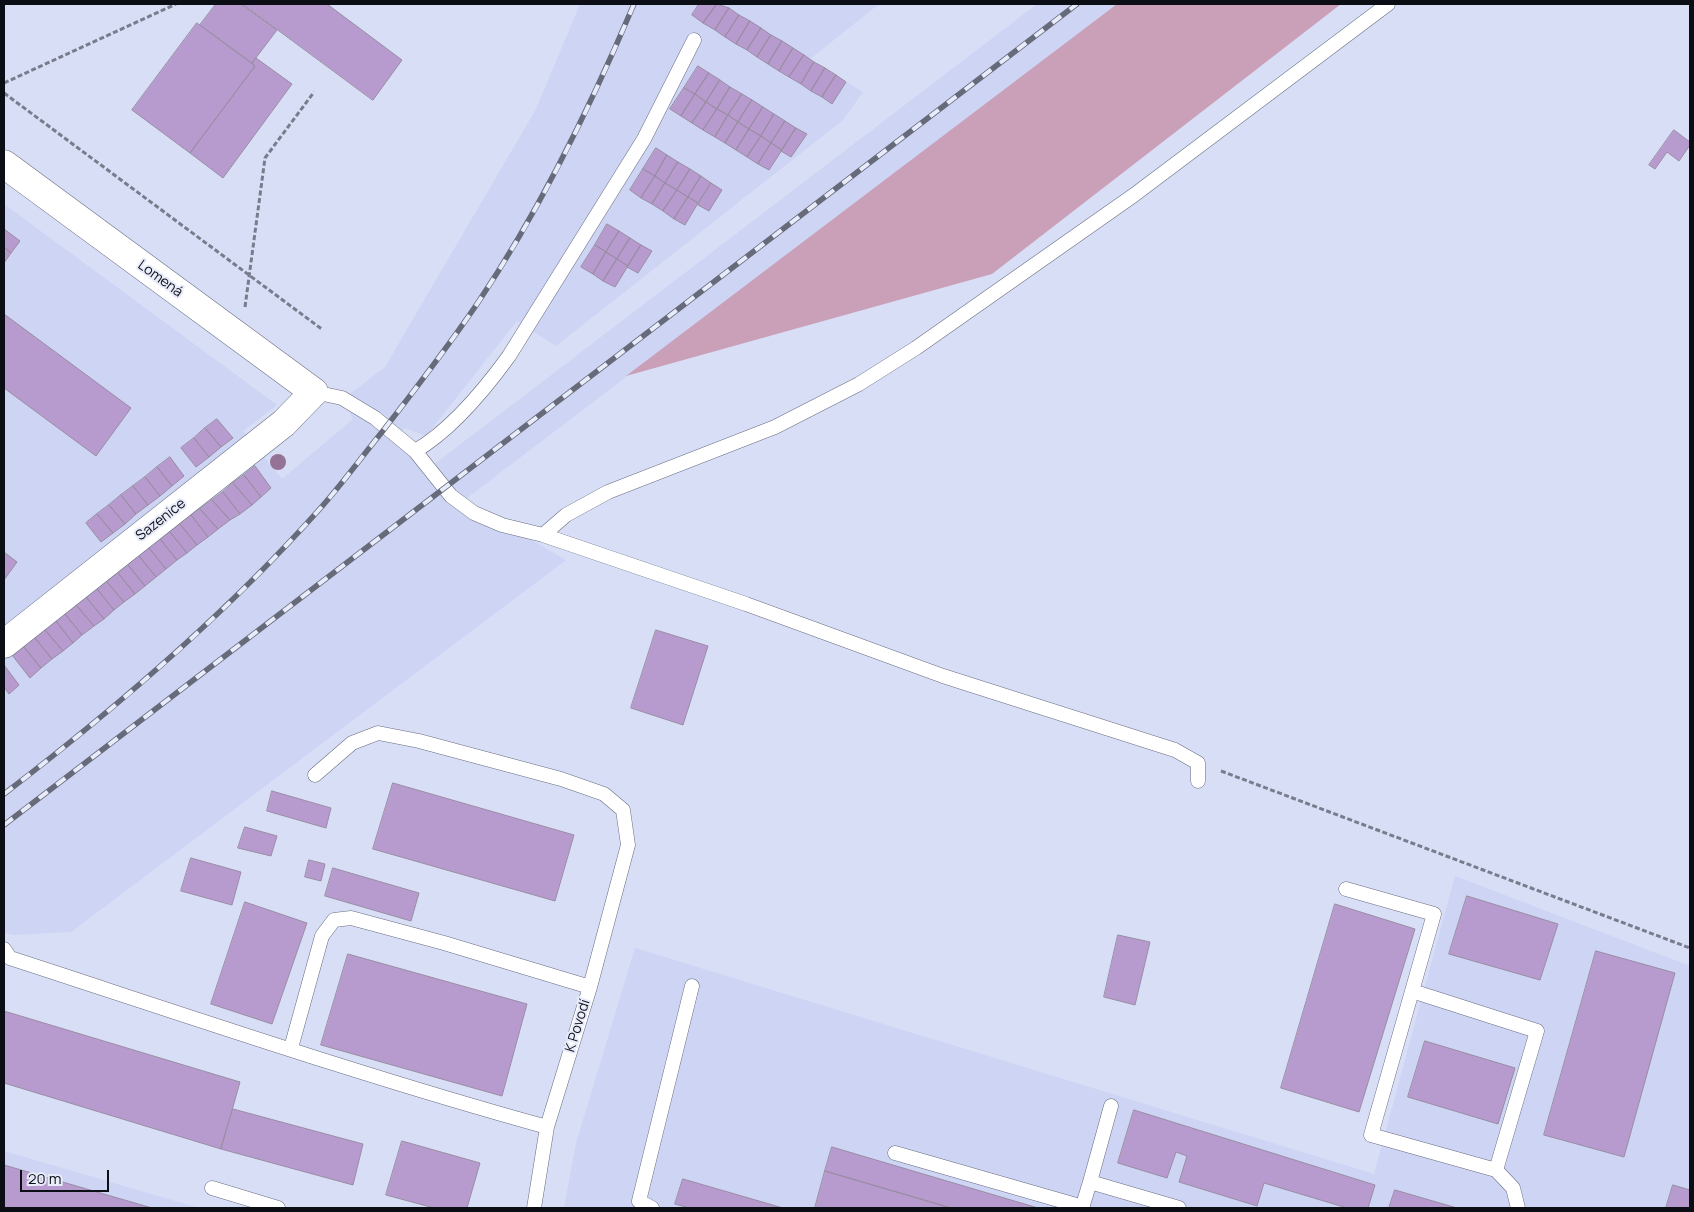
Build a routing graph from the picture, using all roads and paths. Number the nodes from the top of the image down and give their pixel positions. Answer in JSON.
{"nodes":[{"id":1,"x":176,"y":4,"type":"edge"},
{"id":2,"x":1388,"y":4,"type":"edge"},
{"id":3,"x":694,"y":40,"type":"dead end"},
{"id":4,"x":4,"y":84,"type":"edge"},
{"id":5,"x":314,"y":92,"type":"dead end"},
{"id":6,"x":4,"y":93,"type":"edge"},
{"id":7,"x":5,"y":166,"type":"edge"},
{"id":8,"x":250,"y":276,"type":"junction"},
{"id":9,"x":323,"y":330,"type":"dead end"},
{"id":10,"x":240,"y":337,"type":"junction"},
{"id":11,"x":314,"y":392,"type":"junction"},
{"id":12,"x":415,"y":451,"type":"junction"},
{"id":13,"x":543,"y":535,"type":"junction"},
{"id":14,"x":4,"y":644,"type":"edge"},
{"id":15,"x":1198,"y":763,"type":"junction"},
{"id":16,"x":315,"y":775,"type":"dead end"},
{"id":17,"x":1198,"y":781,"type":"dead end"},
{"id":18,"x":1346,"y":889,"type":"dead end"},
{"id":19,"x":1690,"y":948,"type":"edge"},
{"id":20,"x":6,"y":957,"type":"edge"},
{"id":21,"x":692,"y":986,"type":"dead end"},
{"id":22,"x":590,"y":987,"type":"junction"},
{"id":23,"x":1412,"y":991,"type":"junction"},
{"id":24,"x":291,"y":1048,"type":"junction"},
{"id":25,"x":1111,"y":1106,"type":"dead end"},
{"id":26,"x":547,"y":1127,"type":"junction"},
{"id":27,"x":895,"y":1153,"type":"dead end"},
{"id":28,"x":1496,"y":1170,"type":"junction"},
{"id":29,"x":1090,"y":1182,"type":"junction"},
{"id":30,"x":212,"y":1188,"type":"dead end"},
{"id":31,"x":278,"y":1208,"type":"edge"},
{"id":32,"x":534,"y":1208,"type":"edge"},
{"id":33,"x":652,"y":1208,"type":"edge"},
{"id":34,"x":1082,"y":1208,"type":"edge"},
{"id":35,"x":1179,"y":1208,"type":"edge"},
{"id":36,"x":1518,"y":1208,"type":"edge"}],
"edges":[{"from":1,"to":4,"type":"path"},
{"from":2,"to":13,"type":"lane"},
{"from":3,"to":12,"type":"lane"},
{"from":5,"to":8,"type":"path"},
{"from":6,"to":8,"type":"path"},
{"from":7,"to":10,"type":"street","name":"Lomená"},
{"from":8,"to":9,"type":"path"},
{"from":8,"to":10,"type":"path"},
{"from":10,"to":11,"type":"street","name":"Lomená"},
{"from":11,"to":12,"type":"lane"},
{"from":11,"to":14,"type":"street","name":"Sazenice"},
{"from":12,"to":13,"type":"lane"},
{"from":13,"to":15,"type":"lane"},
{"from":15,"to":17,"type":"lane"},
{"from":15,"to":19,"type":"path"},
{"from":16,"to":22,"type":"lane","name":"K Povodí"},
{"from":18,"to":23,"type":"lane"},
{"from":20,"to":24,"type":"lane"},
{"from":21,"to":33,"type":"lane"},
{"from":22,"to":24,"type":"lane"},
{"from":22,"to":26,"type":"lane","name":"K Povodí"},
{"from":23,"to":28,"type":"lane"},
{"from":23,"to":28,"type":"lane"},
{"from":24,"to":26,"type":"lane"},
{"from":25,"to":29,"type":"lane"},
{"from":26,"to":32,"type":"lane","name":"K Povodí"},
{"from":27,"to":34,"type":"lane"},
{"from":28,"to":36,"type":"lane"},
{"from":29,"to":34,"type":"lane"},
{"from":29,"to":35,"type":"lane"},
{"from":30,"to":31,"type":"lane"}]}
